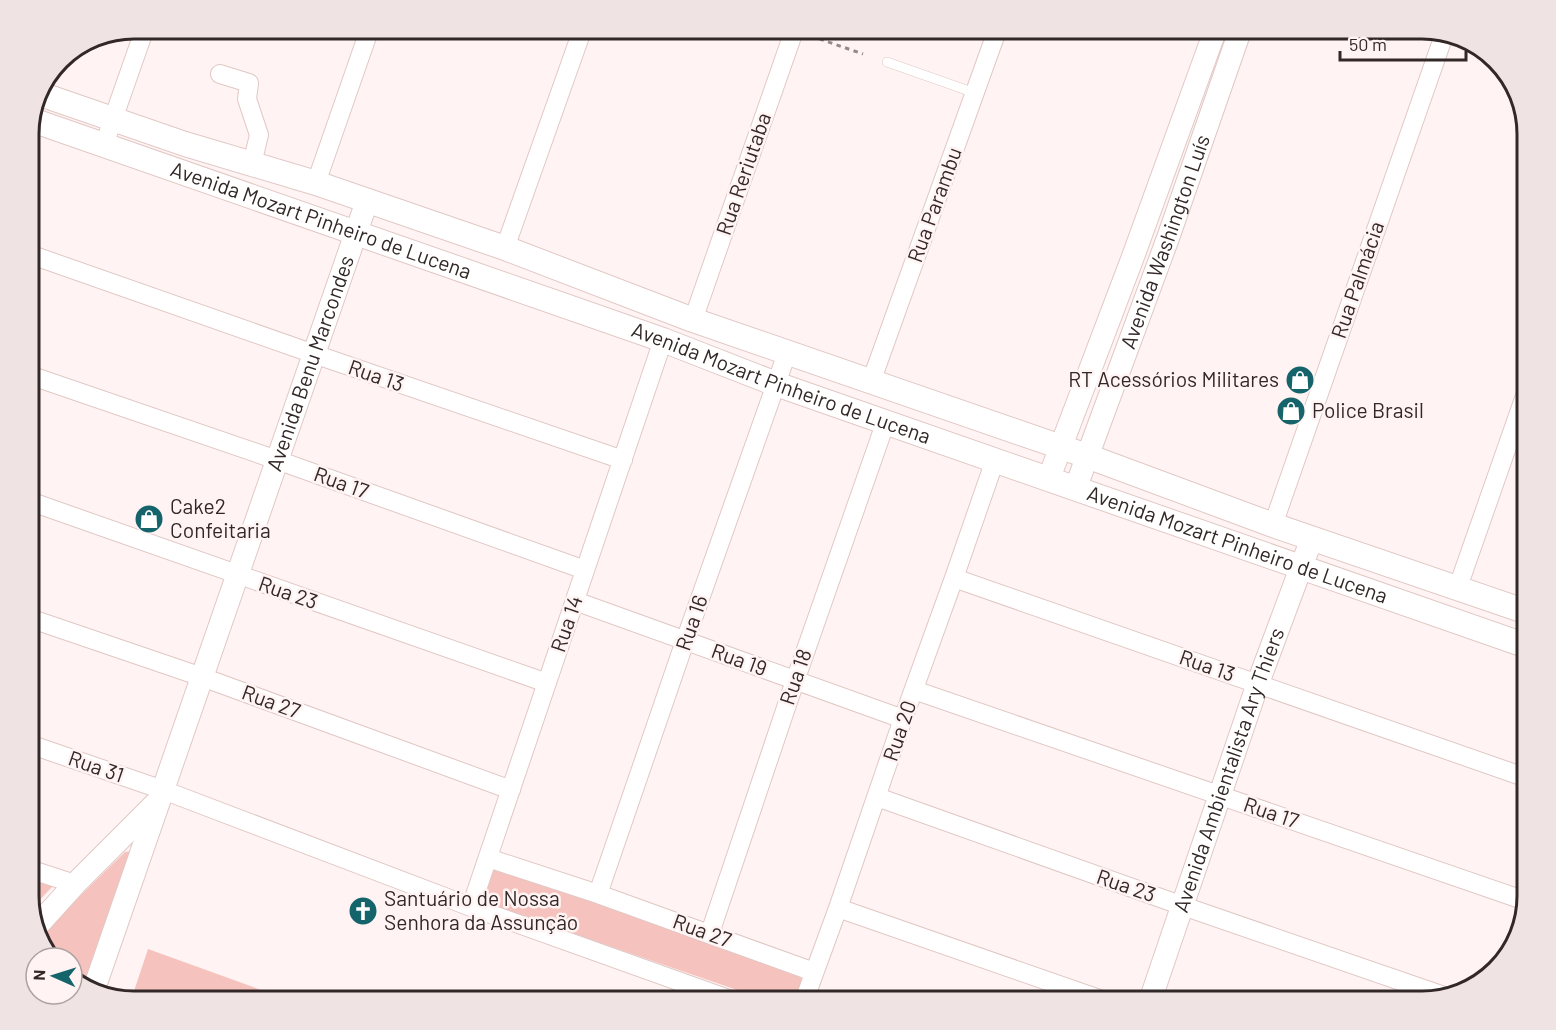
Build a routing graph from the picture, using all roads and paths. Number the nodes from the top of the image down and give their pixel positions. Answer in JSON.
{"nodes":[{"id":1,"x":141,"y":39,"type":"edge"},
{"id":2,"x":366,"y":39,"type":"edge"},
{"id":3,"x":579,"y":39,"type":"edge"},
{"id":4,"x":791,"y":39,"type":"edge"},
{"id":5,"x":822,"y":39,"type":"edge"},
{"id":6,"x":994,"y":39,"type":"edge"},
{"id":7,"x":1212,"y":39,"type":"edge"},
{"id":8,"x":1237,"y":39,"type":"edge"},
{"id":9,"x":1442,"y":41,"type":"edge"},
{"id":10,"x":863,"y":54,"type":"dead end"},
{"id":11,"x":887,"y":62,"type":"dead end"},
{"id":12,"x":219,"y":74,"type":"dead end"},
{"id":13,"x":975,"y":93,"type":"junction"},
{"id":14,"x":47,"y":96,"type":"edge"},
{"id":15,"x":113,"y":119,"type":"junction"},
{"id":16,"x":40,"y":123,"type":"edge"},
{"id":17,"x":1178,"y":130,"type":"junction"},
{"id":18,"x":1202,"y":138,"type":"junction"},
{"id":19,"x":104,"y":146,"type":"junction"},
{"id":20,"x":252,"y":164,"type":"junction"},
{"id":21,"x":316,"y":183,"type":"junction"},
{"id":22,"x":367,"y":201,"type":"junction"},
{"id":23,"x":355,"y":233,"type":"junction"},
{"id":24,"x":504,"y":248,"type":"junction"},
{"id":25,"x":39,"y":258,"type":"edge"},
{"id":26,"x":693,"y":320,"type":"junction"},
{"id":27,"x":663,"y":340,"type":"junction"},
{"id":28,"x":787,"y":353,"type":"junction"},
{"id":29,"x":314,"y":354,"type":"junction"},
{"id":30,"x":39,"y":378,"type":"edge"},
{"id":31,"x":871,"y":382,"type":"junction"},
{"id":32,"x":776,"y":384,"type":"junction"},
{"id":33,"x":1517,"y":419,"type":"edge"},
{"id":34,"x":886,"y":421,"type":"junction"},
{"id":35,"x":1062,"y":448,"type":"junction"},
{"id":36,"x":1087,"y":456,"type":"junction"},
{"id":37,"x":277,"y":460,"type":"junction"},
{"id":38,"x":622,"y":460,"type":"junction"},
{"id":39,"x":995,"y":460,"type":"junction"},
{"id":40,"x":1049,"y":478,"type":"junction"},
{"id":41,"x":1076,"y":487,"type":"junction"},
{"id":42,"x":39,"y":505,"type":"edge"},
{"id":43,"x":1273,"y":525,"type":"junction"},
{"id":44,"x":1312,"y":538,"type":"junction"},
{"id":45,"x":1302,"y":567,"type":"junction"},
{"id":46,"x":585,"y":570,"type":"junction"},
{"id":47,"x":237,"y":575,"type":"junction"},
{"id":48,"x":954,"y":579,"type":"junction"},
{"id":49,"x":1458,"y":587,"type":"junction"},
{"id":50,"x":575,"y":601,"type":"junction"},
{"id":51,"x":1517,"y":608,"type":"edge"},
{"id":52,"x":39,"y":621,"type":"edge"},
{"id":53,"x":685,"y":640,"type":"junction"},
{"id":54,"x":1517,"y":642,"type":"edge"},
{"id":55,"x":202,"y":677,"type":"junction"},
{"id":56,"x":795,"y":681,"type":"junction"},
{"id":57,"x":547,"y":683,"type":"junction"},
{"id":58,"x":1258,"y":683,"type":"junction"},
{"id":59,"x":914,"y":690,"type":"junction"},
{"id":60,"x":903,"y":719,"type":"junction"},
{"id":61,"x":39,"y":748,"type":"edge"},
{"id":62,"x":1517,"y":774,"type":"edge"},
{"id":63,"x":511,"y":789,"type":"junction"},
{"id":64,"x":161,"y":794,"type":"junction"},
{"id":65,"x":1219,"y":795,"type":"junction"},
{"id":66,"x":877,"y":797,"type":"junction"},
{"id":67,"x":488,"y":858,"type":"junction"},
{"id":68,"x":39,"y":872,"type":"edge"},
{"id":69,"x":75,"y":884,"type":"junction"},
{"id":70,"x":598,"y":894,"type":"junction"},
{"id":71,"x":1517,"y":898,"type":"edge"},
{"id":72,"x":1183,"y":906,"type":"junction"},
{"id":73,"x":471,"y":907,"type":"junction"},
{"id":74,"x":838,"y":908,"type":"junction"},
{"id":75,"x":42,"y":920,"type":"edge"},
{"id":76,"x":710,"y":933,"type":"junction"},
{"id":77,"x":814,"y":972,"type":"junction"},
{"id":78,"x":96,"y":983,"type":"edge"},
{"id":79,"x":1428,"y":990,"type":"edge"},
{"id":80,"x":704,"y":991,"type":"edge"},
{"id":81,"x":808,"y":991,"type":"edge"},
{"id":82,"x":1074,"y":991,"type":"edge"},
{"id":83,"x":1154,"y":991,"type":"edge"}],
"edges":[{"from":1,"to":15,"type":"street"},
{"from":2,"to":21,"type":"street"},
{"from":3,"to":24,"type":"street"},
{"from":4,"to":26,"type":"street","name":"Rua Reriutaba"},
{"from":5,"to":10,"type":"path"},
{"from":6,"to":13,"type":"street","name":"Rua Parambu"},
{"from":7,"to":17,"type":"street","name":"Avenida Washington Luís"},
{"from":8,"to":18,"type":"street","name":"Avenida Washington Luís"},
{"from":9,"to":43,"type":"street","name":"Rua Palmácia"},
{"from":11,"to":13,"type":"lane"},
{"from":12,"to":20,"type":"street"},
{"from":13,"to":31,"type":"street","name":"Rua Parambu"},
{"from":14,"to":15,"type":"main road","name":"Avenida Mozart Pinheiro de Lucena"},
{"from":15,"to":19,"type":"street"},
{"from":15,"to":20,"type":"main road","name":"Avenida Mozart Pinheiro de Lucena"},
{"from":16,"to":19,"type":"main road","name":"Avenida Mozart Pinheiro de Lucena"},
{"from":17,"to":18,"type":"street"},
{"from":17,"to":35,"type":"street","name":"Avenida Washington Luís"},
{"from":18,"to":36,"type":"street","name":"Avenida Washington Luís"},
{"from":19,"to":23,"type":"main road","name":"Avenida Mozart Pinheiro de Lucena"},
{"from":20,"to":21,"type":"main road","name":"Avenida Mozart Pinheiro de Lucena"},
{"from":21,"to":22,"type":"main road","name":"Avenida Mozart Pinheiro de Lucena"},
{"from":22,"to":23,"type":"street","name":"Avenida Benu Marcondes"},
{"from":22,"to":24,"type":"main road","name":"Avenida Mozart Pinheiro de Lucena"},
{"from":23,"to":27,"type":"main road","name":"Avenida Mozart Pinheiro de Lucena"},
{"from":23,"to":29,"type":"street","name":"Avenida Benu Marcondes"},
{"from":24,"to":26,"type":"main road","name":"Avenida Mozart Pinheiro de Lucena"},
{"from":25,"to":29,"type":"street","name":"Rua 13"},
{"from":26,"to":28,"type":"main road","name":"Avenida Mozart Pinheiro de Lucena"},
{"from":27,"to":32,"type":"main road","name":"Avenida Mozart Pinheiro de Lucena"},
{"from":27,"to":38,"type":"street","name":"Rua 14"},
{"from":28,"to":31,"type":"main road","name":"Avenida Mozart Pinheiro de Lucena"},
{"from":28,"to":32,"type":"street","name":"Rua 16"},
{"from":29,"to":37,"type":"street","name":"Avenida Benu Marcondes"},
{"from":29,"to":38,"type":"street","name":"Rua 13"},
{"from":30,"to":37,"type":"street","name":"Rua 17"},
{"from":31,"to":35,"type":"main road","name":"Avenida Mozart Pinheiro de Lucena"},
{"from":32,"to":34,"type":"main road","name":"Avenida Mozart Pinheiro de Lucena"},
{"from":32,"to":53,"type":"street","name":"Rua 16"},
{"from":33,"to":49,"type":"street"},
{"from":34,"to":39,"type":"main road","name":"Avenida Mozart Pinheiro de Lucena"},
{"from":34,"to":56,"type":"street","name":"Rua 18"},
{"from":35,"to":36,"type":"main road","name":"Avenida Mozart Pinheiro de Lucena"},
{"from":35,"to":40,"type":"street","name":"Avenida Washington Luís"},
{"from":36,"to":41,"type":"street","name":"Avenida Washington Luís"},
{"from":36,"to":43,"type":"main road","name":"Avenida Mozart Pinheiro de Lucena"},
{"from":37,"to":46,"type":"street","name":"Rua 17"},
{"from":37,"to":47,"type":"street","name":"Avenida Benu Marcondes"},
{"from":38,"to":46,"type":"street","name":"Rua 14"},
{"from":39,"to":40,"type":"main road","name":"Avenida Mozart Pinheiro de Lucena"},
{"from":39,"to":48,"type":"street","name":"Rua 20"},
{"from":40,"to":41,"type":"main road","name":"Avenida Mozart Pinheiro de Lucena"},
{"from":41,"to":45,"type":"main road","name":"Avenida Mozart Pinheiro de Lucena"},
{"from":42,"to":47,"type":"street","name":"Rua 23"},
{"from":43,"to":44,"type":"main road","name":"Avenida Mozart Pinheiro de Lucena"},
{"from":44,"to":45,"type":"street","name":"Avenida Ambientalista Ary Thiers"},
{"from":44,"to":49,"type":"main road","name":"Avenida Mozart Pinheiro de Lucena"},
{"from":45,"to":54,"type":"main road","name":"Avenida Mozart Pinheiro de Lucena"},
{"from":45,"to":58,"type":"street","name":"Avenida Ambientalista Ary Thiers"},
{"from":46,"to":50,"type":"street","name":"Rua 14"},
{"from":47,"to":55,"type":"street","name":"Avenida Benu Marcondes"},
{"from":47,"to":57,"type":"street","name":"Rua 23"},
{"from":48,"to":58,"type":"street","name":"Rua 13"},
{"from":48,"to":59,"type":"street","name":"Rua 20"},
{"from":49,"to":51,"type":"main road","name":"Avenida Mozart Pinheiro de Lucena"},
{"from":50,"to":53,"type":"street","name":"Rua 19"},
{"from":50,"to":57,"type":"street","name":"Rua 14"},
{"from":52,"to":55,"type":"street","name":"Rua 27"},
{"from":53,"to":56,"type":"street","name":"Rua 19"},
{"from":53,"to":70,"type":"street","name":"Rua 16"},
{"from":55,"to":63,"type":"street","name":"Rua 27"},
{"from":55,"to":64,"type":"street","name":"Avenida Benu Marcondes"},
{"from":56,"to":60,"type":"street","name":"Rua 19"},
{"from":56,"to":76,"type":"street","name":"Rua 18"},
{"from":57,"to":63,"type":"street","name":"Rua 14"},
{"from":58,"to":62,"type":"street","name":"Rua 13"},
{"from":58,"to":65,"type":"street","name":"Avenida Ambientalista Ary Thiers"},
{"from":59,"to":60,"type":"street","name":"Rua 20"},
{"from":59,"to":65,"type":"street","name":"Rua 17"},
{"from":60,"to":66,"type":"street","name":"Rua 20"},
{"from":61,"to":64,"type":"street","name":"Rua 31"},
{"from":63,"to":67,"type":"street","name":"Rua 14"},
{"from":64,"to":69,"type":"street","name":"Avenida Benu Marcondes"},
{"from":64,"to":73,"type":"street","name":"Rua 31"},
{"from":64,"to":78,"type":"street","name":"Avenida Benu Marcondes"},
{"from":65,"to":71,"type":"street","name":"Rua 17"},
{"from":65,"to":72,"type":"street","name":"Avenida Ambientalista Ary Thiers"},
{"from":66,"to":72,"type":"street","name":"Rua 23"},
{"from":66,"to":74,"type":"street","name":"Rua 20"},
{"from":67,"to":70,"type":"street","name":"Rua 27"},
{"from":67,"to":73,"type":"street","name":"Rua 14"},
{"from":68,"to":69,"type":"street"},
{"from":69,"to":75,"type":"street","name":"Avenida Benu Marcondes"},
{"from":70,"to":76,"type":"street","name":"Rua 27"},
{"from":72,"to":79,"type":"street","name":"Rua 23"},
{"from":72,"to":83,"type":"street","name":"Avenida Ambientalista Ary Thiers"},
{"from":73,"to":80,"type":"street","name":"Rua 31"},
{"from":74,"to":77,"type":"street","name":"Rua 20"},
{"from":74,"to":82,"type":"street"},
{"from":76,"to":77,"type":"street","name":"Rua 27"},
{"from":77,"to":81,"type":"street","name":"Rua 20"}]}
